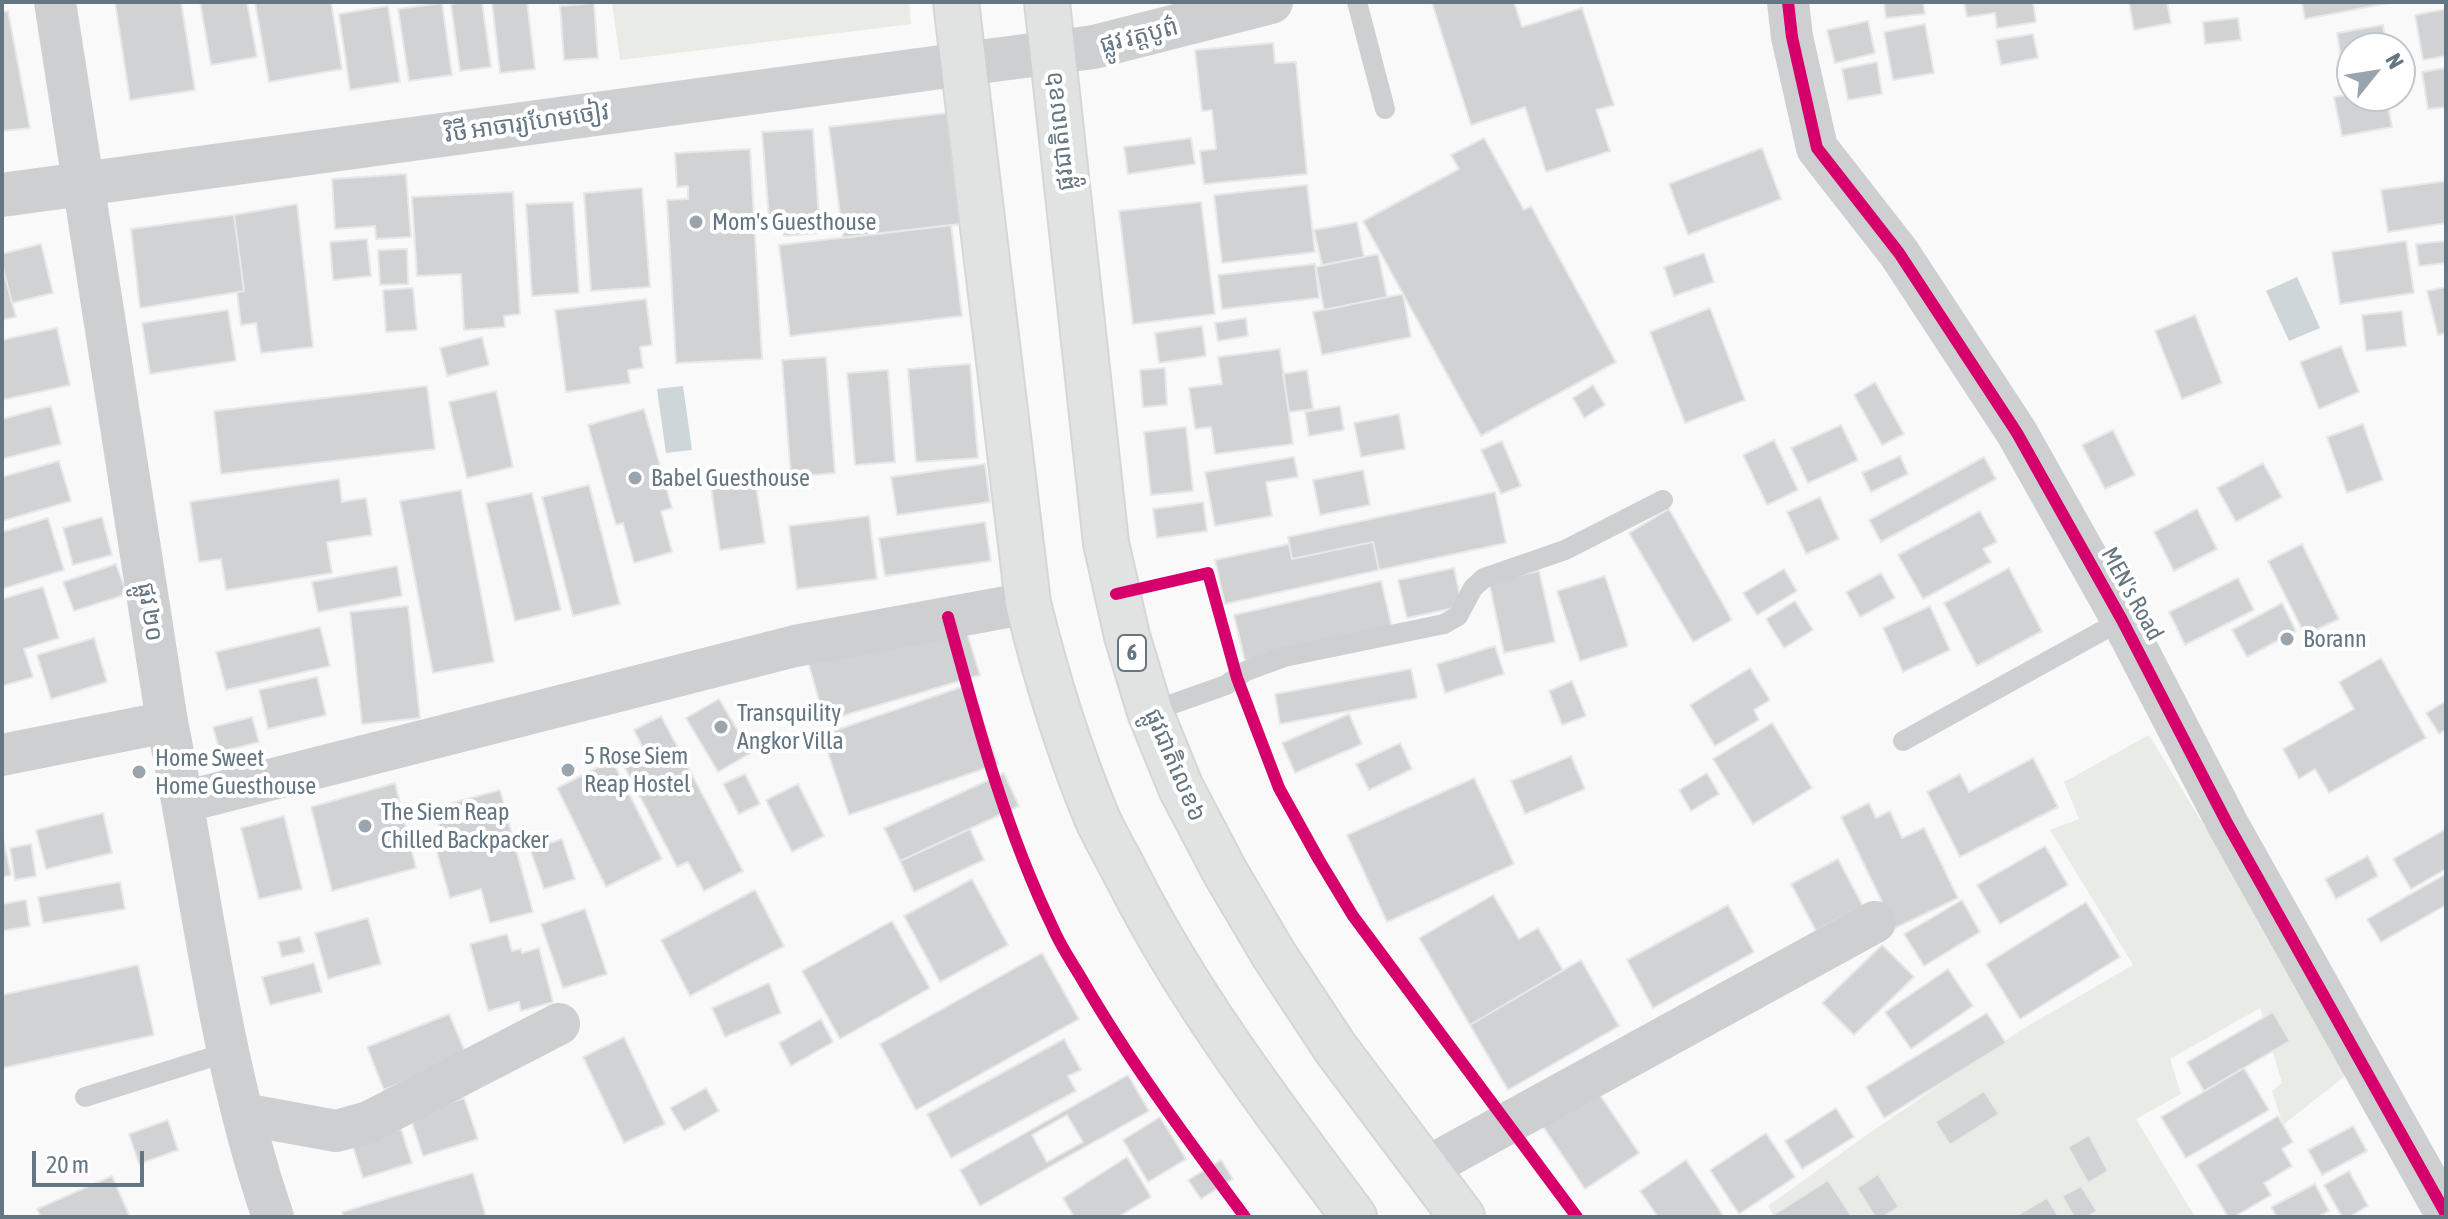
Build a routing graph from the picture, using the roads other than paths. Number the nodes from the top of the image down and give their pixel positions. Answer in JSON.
{"nodes":[{"id":1,"x":956,"y":2,"type":"edge"},
{"id":2,"x":1047,"y":2,"type":"edge"},
{"id":3,"x":1271,"y":2,"type":"edge"},
{"id":4,"x":1357,"y":2,"type":"edge"},
{"id":5,"x":1788,"y":2,"type":"edge"},
{"id":6,"x":62,"y":3,"type":"edge"},
{"id":7,"x":1052,"y":54,"type":"junction"},
{"id":8,"x":963,"y":64,"type":"junction"},
{"id":9,"x":1385,"y":109,"type":"dead end"},
{"id":10,"x":83,"y":183,"type":"junction"},
{"id":11,"x":2,"y":195,"type":"edge"},
{"id":12,"x":1663,"y":500,"type":"dead end"},
{"id":13,"x":1028,"y":603,"type":"junction"},
{"id":14,"x":2122,"y":620,"type":"junction"},
{"id":15,"x":1150,"y":712,"type":"junction"},
{"id":16,"x":167,"y":722,"type":"junction"},
{"id":17,"x":1903,"y":741,"type":"dead end"},
{"id":18,"x":2,"y":755,"type":"edge"},
{"id":19,"x":183,"y":802,"type":"junction"},
{"id":20,"x":1875,"y":922,"type":"dead end"},
{"id":21,"x":559,"y":1024,"type":"dead end"},
{"id":22,"x":228,"y":1052,"type":"junction"},
{"id":23,"x":85,"y":1097,"type":"dead end"},
{"id":24,"x":243,"y":1114,"type":"junction"},
{"id":25,"x":1426,"y":1168,"type":"junction"},
{"id":26,"x":2442,"y":1214,"type":"edge"},
{"id":27,"x":273,"y":1217,"type":"edge"},
{"id":28,"x":1354,"y":1217,"type":"edge"},
{"id":29,"x":1462,"y":1217,"type":"edge"}],
"edges":[{"from":1,"to":8,"type":"main road"},
{"from":2,"to":7,"type":"main road","name":"ផ្លូវជាតិលេខ៦","number":"6"},
{"from":3,"to":7,"type":"street","name":"ផ្លូវ វត្តបូព៌"},
{"from":4,"to":9,"type":"lane"},
{"from":5,"to":14,"type":"street","name":"MEN's Road"},
{"from":6,"to":10,"type":"street","name":"ផ្លូវ ២០"},
{"from":7,"to":8,"type":"street","name":"វិថី អាចារ្យហែមចៀវ"},
{"from":7,"to":15,"type":"main road","name":"ផ្លូវជាតិលេខ៦","number":"6"},
{"from":8,"to":10,"type":"street","name":"វិថី អាចារ្យហែមចៀវ"},
{"from":8,"to":13,"type":"main road"},
{"from":10,"to":11,"type":"street","name":"វិថី អាចារ្យហែមចៀវ"},
{"from":10,"to":16,"type":"street","name":"ផ្លូវ ២០"},
{"from":12,"to":15,"type":"lane"},
{"from":13,"to":19,"type":"street"},
{"from":13,"to":28,"type":"main road"},
{"from":14,"to":17,"type":"lane"},
{"from":14,"to":26,"type":"street","name":"MEN's Road"},
{"from":15,"to":25,"type":"main road","name":"ផ្លូវជាតិលេខ៦","number":"6"},
{"from":16,"to":18,"type":"street"},
{"from":16,"to":19,"type":"street","name":"ផ្លូវ ២០"},
{"from":19,"to":22,"type":"street","name":"ផ្លូវ ២០"},
{"from":20,"to":25,"type":"street"},
{"from":21,"to":24,"type":"street"},
{"from":22,"to":23,"type":"lane"},
{"from":22,"to":24,"type":"street","name":"ផ្លូវ ២០"},
{"from":24,"to":27,"type":"street","name":"ផ្លូវ ២០"},
{"from":25,"to":29,"type":"main road","name":"ផ្លូវជាតិលេខ៦","number":"6"}]}
